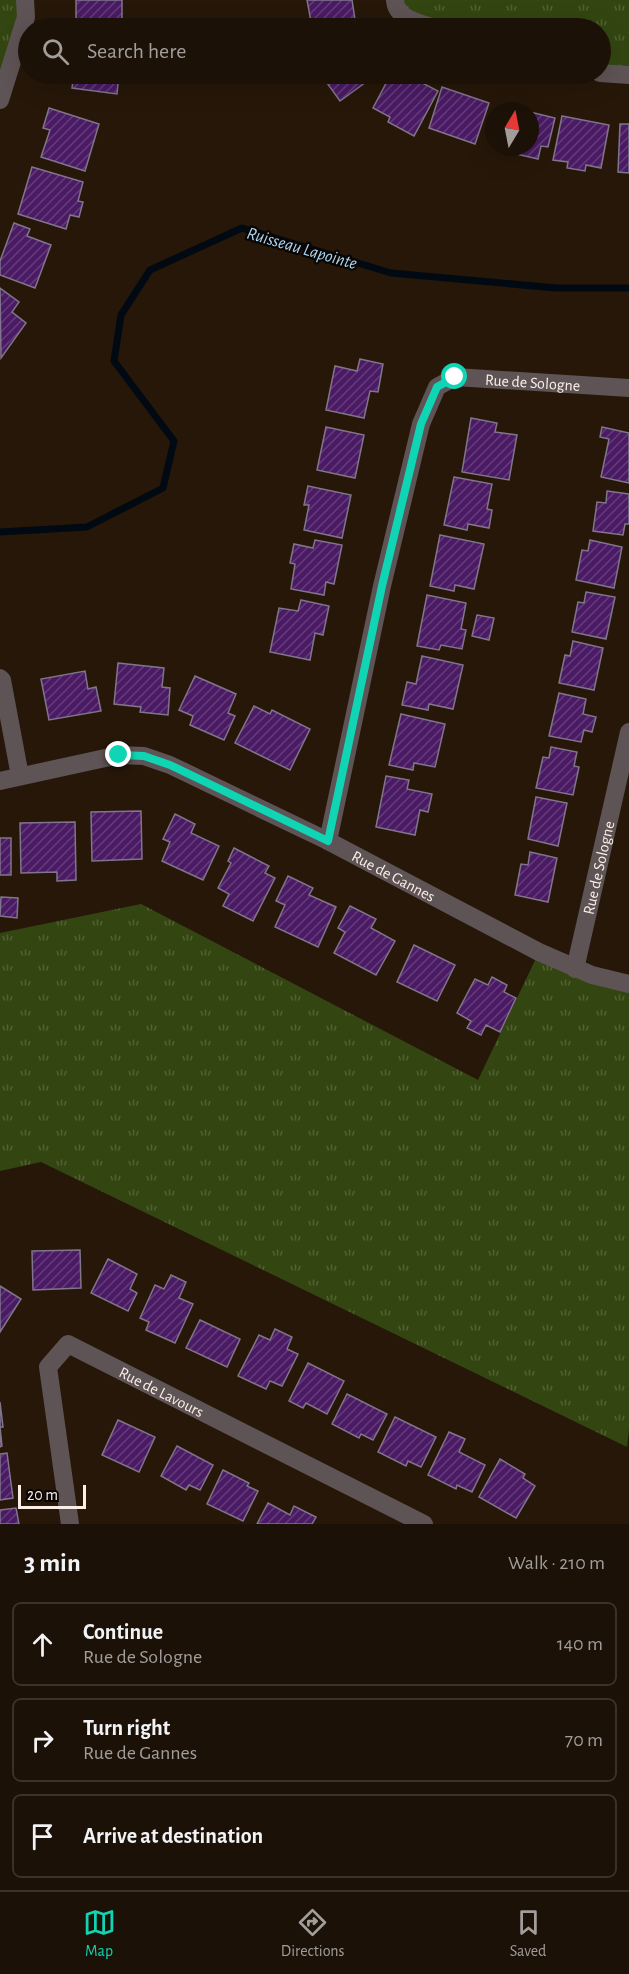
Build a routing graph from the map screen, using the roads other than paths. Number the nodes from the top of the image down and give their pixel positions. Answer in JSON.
{"nodes":[{"id":1,"x":25,"y":0,"type":"edge"},
{"id":2,"x":395,"y":0,"type":"edge"},
{"id":3,"x":26,"y":18,"type":"edge"},
{"id":4,"x":410,"y":18,"type":"edge"},
{"id":5,"x":18,"y":43,"type":"edge"},
{"id":6,"x":611,"y":74,"type":"edge"},
{"id":7,"x":629,"y":75,"type":"edge"},
{"id":8,"x":0,"y":100,"type":"edge"},
{"id":9,"x":629,"y":388,"type":"edge"},
{"id":10,"x":0,"y":678,"type":"edge"},
{"id":11,"x":629,"y":732,"type":"edge"},
{"id":12,"x":20,"y":776,"type":"junction"},
{"id":13,"x":0,"y":781,"type":"edge"},
{"id":14,"x":328,"y":841,"type":"junction"},
{"id":15,"x":575,"y":969,"type":"junction"},
{"id":16,"x":629,"y":984,"type":"edge"},
{"id":17,"x":70,"y":1524,"type":"edge"},
{"id":18,"x":424,"y":1524,"type":"edge"}],
"edges":[{"from":1,"to":3,"type":"street"},
{"from":2,"to":4,"type":"street"},
{"from":5,"to":8,"type":"street"},
{"from":6,"to":7,"type":"street"},
{"from":9,"to":14,"type":"street","name":"Rue de Sologne"},
{"from":10,"to":12,"type":"street"},
{"from":11,"to":15,"type":"street","name":"Rue de Sologne"},
{"from":12,"to":13,"type":"street","name":"Rue de Gannes"},
{"from":12,"to":14,"type":"street","name":"Rue de Gannes"},
{"from":14,"to":15,"type":"street","name":"Rue de Gannes"},
{"from":15,"to":16,"type":"street","name":"Rue de Gannes"},
{"from":17,"to":18,"type":"street","name":"Rue de Lavours"}]}
